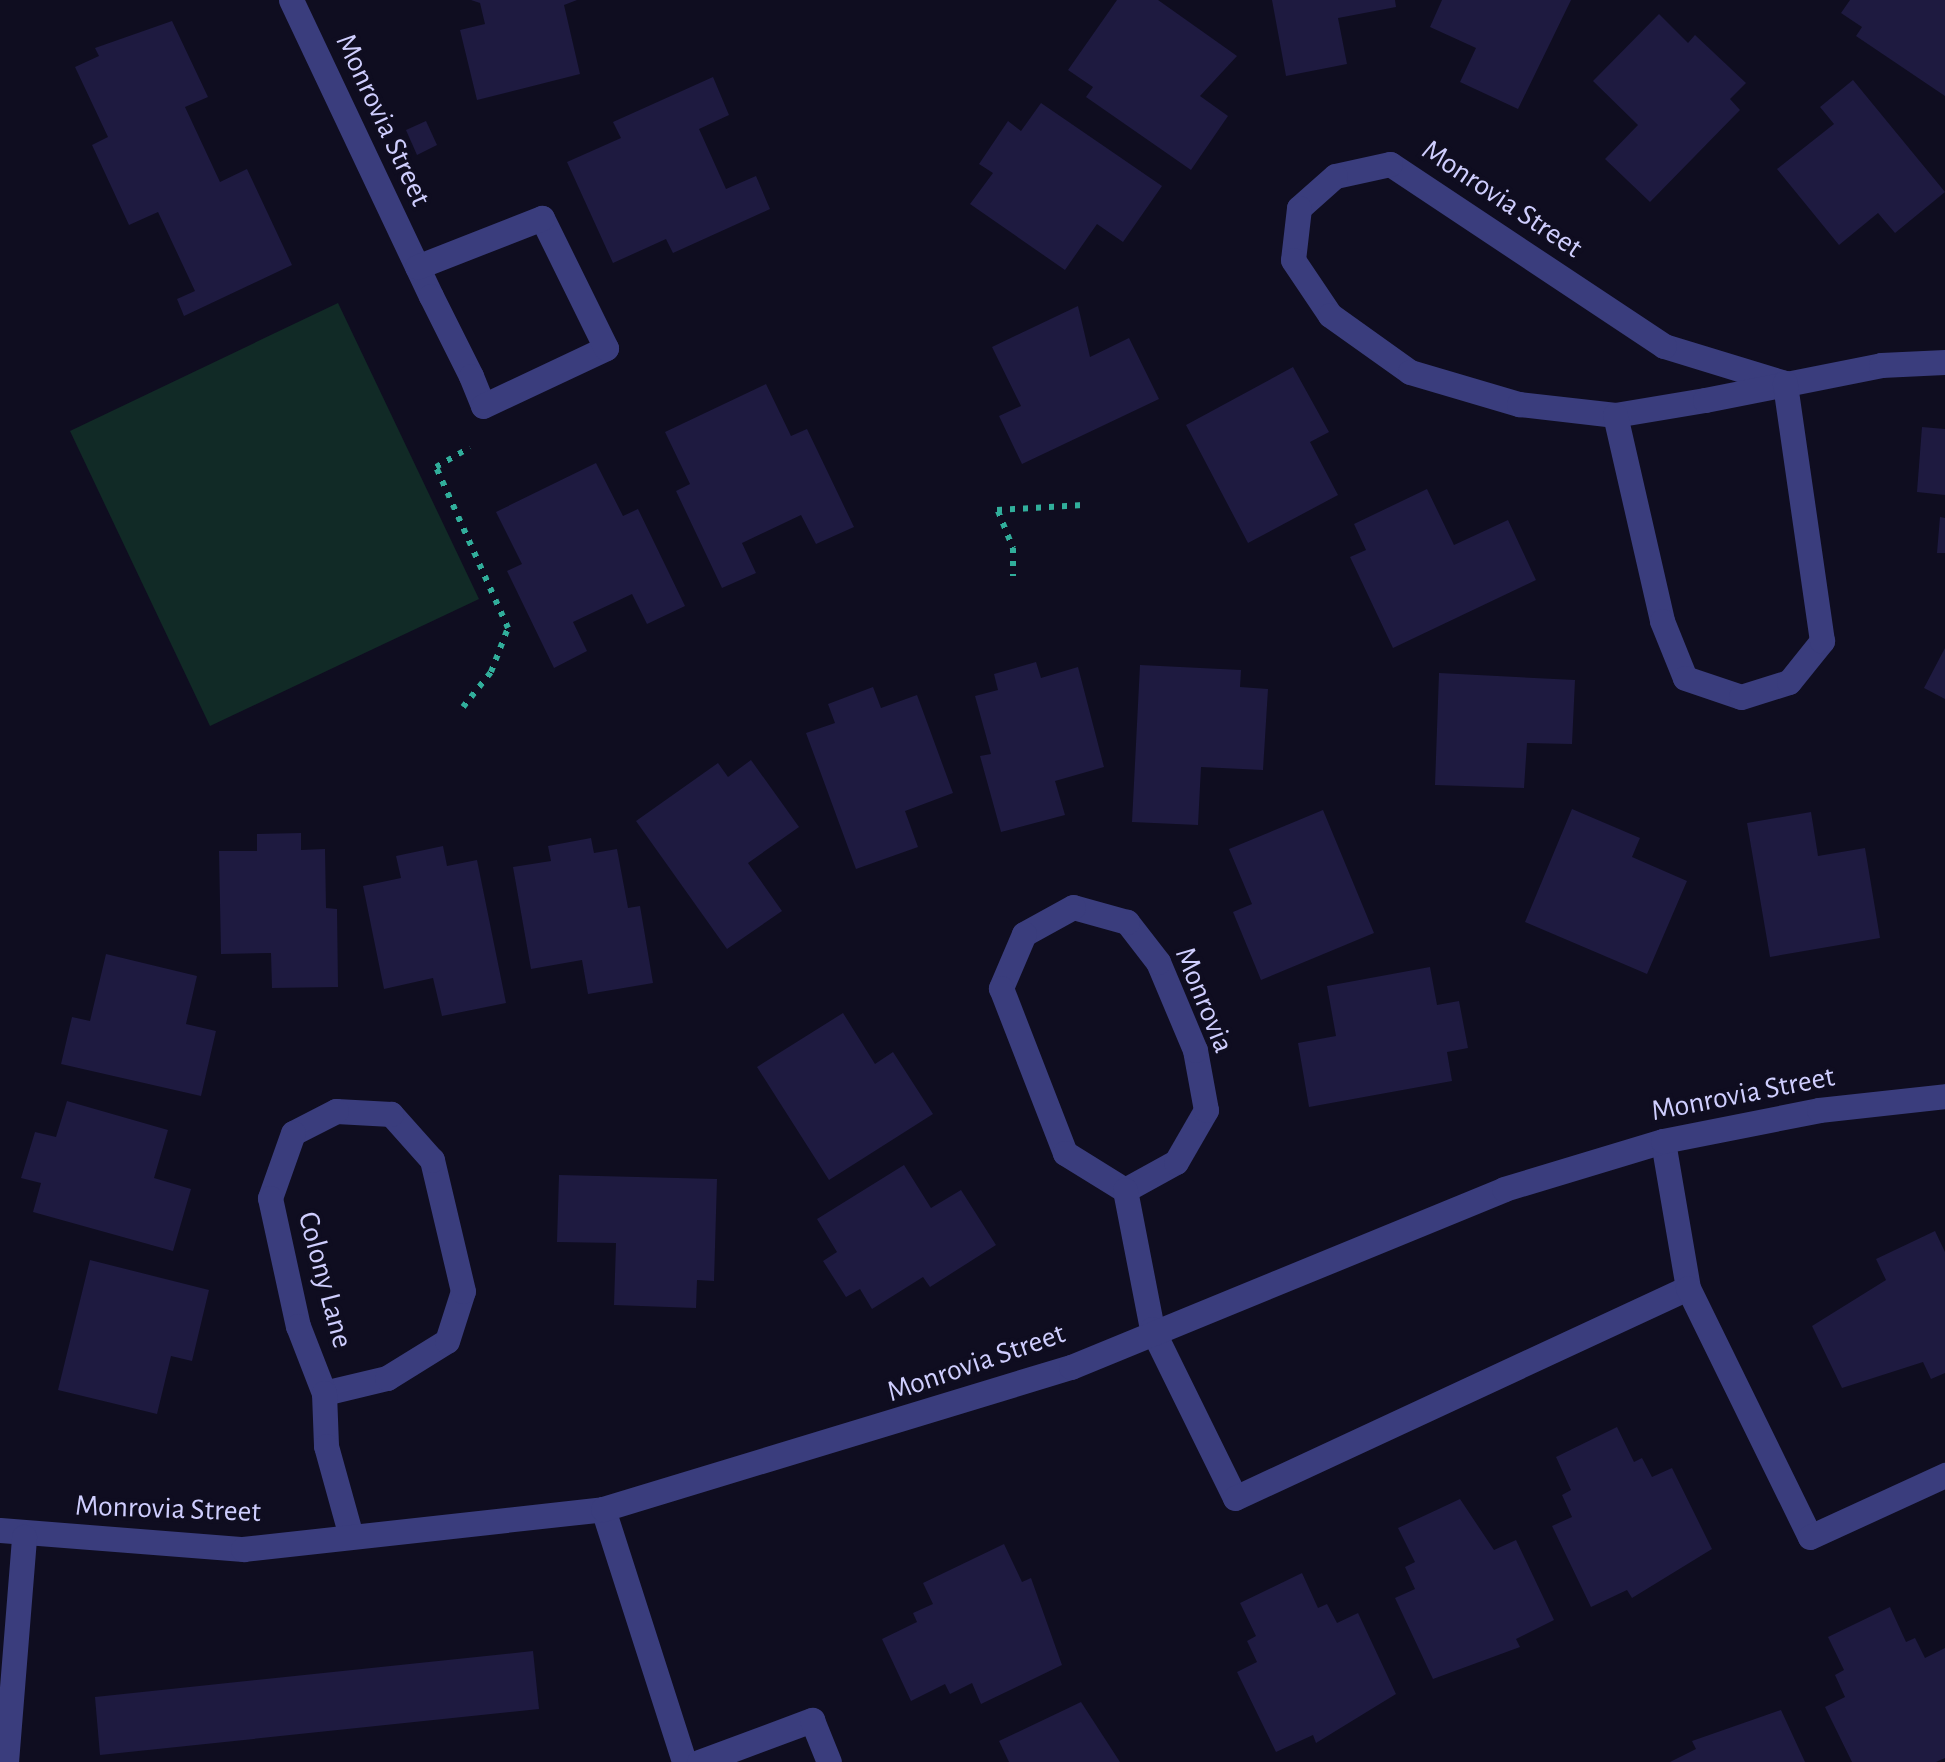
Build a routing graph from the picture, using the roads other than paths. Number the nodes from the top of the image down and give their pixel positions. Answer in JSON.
{"nodes":[{"id":1,"x":291,"y":0,"type":"edge"},
{"id":2,"x":417,"y":267,"type":"junction"},
{"id":3,"x":1945,"y":362,"type":"edge"},
{"id":4,"x":1785,"y":383,"type":"junction"},
{"id":5,"x":1615,"y":415,"type":"junction"},
{"id":6,"x":1945,"y":1096,"type":"edge"},
{"id":7,"x":1663,"y":1141,"type":"junction"},
{"id":8,"x":1125,"y":1190,"type":"junction"},
{"id":9,"x":1688,"y":1288,"type":"junction"},
{"id":10,"x":1152,"y":1329,"type":"junction"},
{"id":11,"x":324,"y":1394,"type":"junction"},
{"id":12,"x":1945,"y":1475,"type":"edge"},
{"id":13,"x":604,"y":1510,"type":"junction"},
{"id":14,"x":12,"y":1533,"type":"edge"},
{"id":15,"x":351,"y":1536,"type":"junction"},
{"id":16,"x":6,"y":1762,"type":"edge"},
{"id":17,"x":684,"y":1762,"type":"edge"},
{"id":18,"x":699,"y":1762,"type":"edge"},
{"id":19,"x":829,"y":1762,"type":"edge"}],
"edges":[{"from":1,"to":2,"type":"street","name":"Monrovia Street"},
{"from":2,"to":2,"type":"street","name":"Monrovia Street"},
{"from":3,"to":4,"type":"street","name":"Monrovia Street"},
{"from":4,"to":5,"type":"street","name":"Monrovia Street"},
{"from":4,"to":5,"type":"street"},
{"from":4,"to":5,"type":"street","name":"Monrovia Street"},
{"from":6,"to":7,"type":"street","name":"Monrovia Street"},
{"from":7,"to":9,"type":"street"},
{"from":7,"to":10,"type":"street","name":"Monrovia Street"},
{"from":8,"to":8,"type":"street","name":"Monrovia"},
{"from":8,"to":10,"type":"street"},
{"from":9,"to":10,"type":"street"},
{"from":9,"to":12,"type":"street"},
{"from":10,"to":13,"type":"street","name":"Monrovia Street"},
{"from":11,"to":11,"type":"street","name":"Colony Lane"},
{"from":11,"to":15,"type":"street","name":"Colony Lane"},
{"from":13,"to":15,"type":"street","name":"Monrovia Street"},
{"from":13,"to":17,"type":"street"},
{"from":14,"to":15,"type":"street","name":"Monrovia Street"},
{"from":14,"to":16,"type":"street"},
{"from":18,"to":19,"type":"street"}]}
